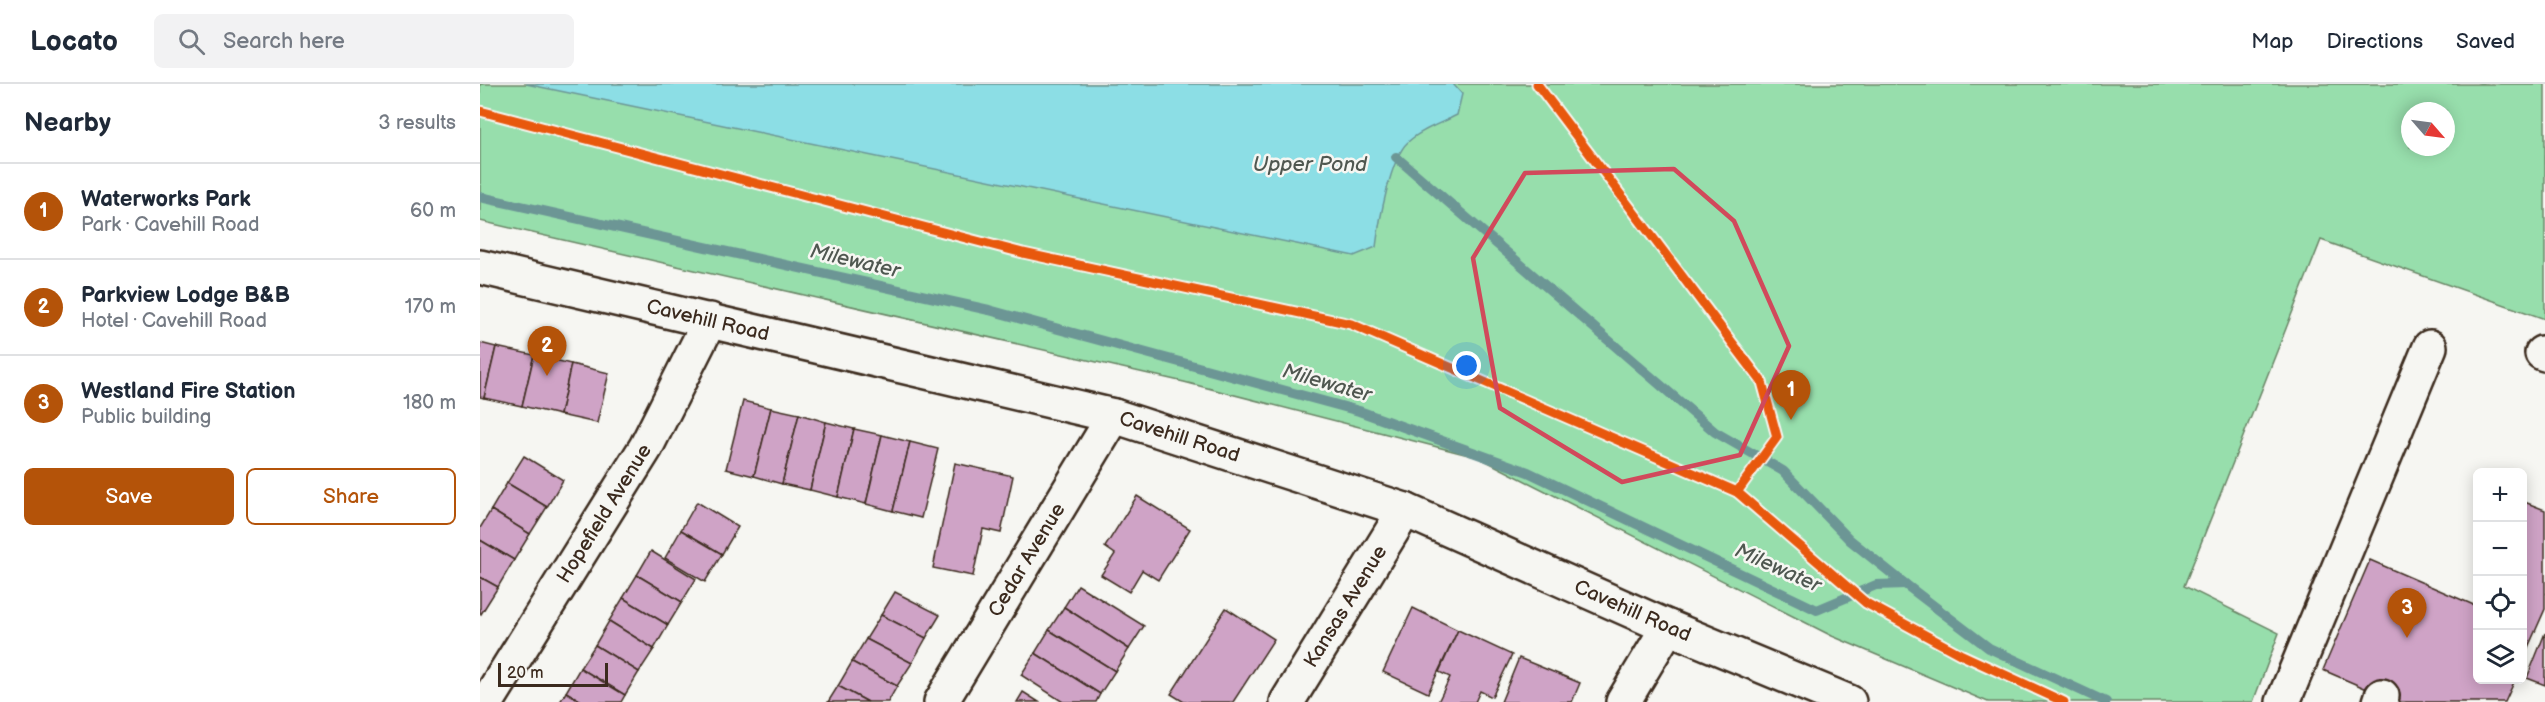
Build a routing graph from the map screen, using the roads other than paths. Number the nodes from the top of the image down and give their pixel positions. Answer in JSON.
{"nodes":[{"id":1,"x":480,"y":267,"type":"edge"},
{"id":2,"x":710,"y":320,"type":"junction"},
{"id":3,"x":2430,"y":347,"type":"dead end"},
{"id":4,"x":1114,"y":416,"type":"junction"},
{"id":5,"x":1405,"y":510,"type":"junction"},
{"id":6,"x":1668,"y":627,"type":"junction"},
{"id":7,"x":488,"y":702,"type":"edge"},
{"id":8,"x":941,"y":702,"type":"edge"},
{"id":9,"x":1287,"y":702,"type":"edge"},
{"id":10,"x":1623,"y":702,"type":"edge"},
{"id":11,"x":1849,"y":702,"type":"edge"},
{"id":12,"x":2283,"y":702,"type":"edge"}],
"edges":[{"from":1,"to":2,"type":"main road","name":"Cavehill Road"},
{"from":2,"to":4,"type":"main road","name":"Cavehill Road"},
{"from":2,"to":7,"type":"main road","name":"Hopefield Avenue"},
{"from":3,"to":12,"type":"main road"},
{"from":4,"to":5,"type":"main road","name":"Cavehill Road"},
{"from":4,"to":8,"type":"main road","name":"Cedar Avenue"},
{"from":5,"to":6,"type":"main road","name":"Cavehill Road"},
{"from":5,"to":9,"type":"main road","name":"Kansas Avenue"},
{"from":6,"to":10,"type":"main road"},
{"from":6,"to":11,"type":"main road","name":"Cavehill Road"}]}
